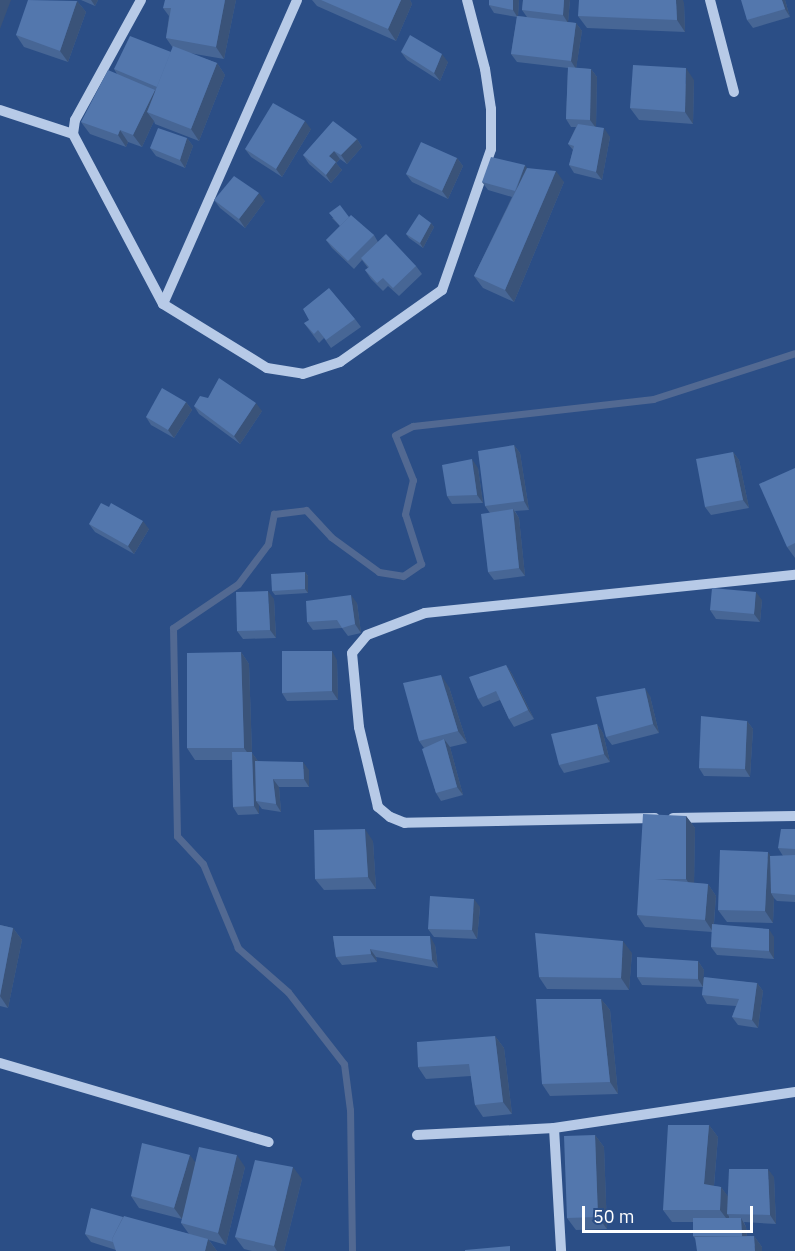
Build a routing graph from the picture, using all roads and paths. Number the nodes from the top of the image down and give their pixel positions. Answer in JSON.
{"nodes":[{"id":1,"x":141,"y":0,"type":"edge"},
{"id":2,"x":297,"y":0,"type":"edge"},
{"id":3,"x":467,"y":0,"type":"edge"},
{"id":4,"x":710,"y":0,"type":"edge"},
{"id":5,"x":734,"y":92,"type":"dead end"},
{"id":6,"x":0,"y":110,"type":"edge"},
{"id":7,"x":74,"y":134,"type":"junction"},
{"id":8,"x":163,"y":304,"type":"junction"},
{"id":9,"x":795,"y":575,"type":"edge"},
{"id":10,"x":795,"y":816,"type":"edge"},
{"id":11,"x":0,"y":1063,"type":"edge"},
{"id":12,"x":795,"y":1092,"type":"edge"},
{"id":13,"x":554,"y":1128,"type":"junction"},
{"id":14,"x":417,"y":1135,"type":"dead end"},
{"id":15,"x":269,"y":1142,"type":"dead end"},
{"id":16,"x":561,"y":1251,"type":"edge"}],
"edges":[{"from":1,"to":7,"type":"street"},
{"from":2,"to":8,"type":"street"},
{"from":3,"to":8,"type":"street"},
{"from":4,"to":5,"type":"street"},
{"from":6,"to":7,"type":"street"},
{"from":7,"to":8,"type":"street"},
{"from":9,"to":10,"type":"street"},
{"from":11,"to":15,"type":"street"},
{"from":12,"to":13,"type":"street"},
{"from":13,"to":14,"type":"street"},
{"from":13,"to":16,"type":"street"}]}
